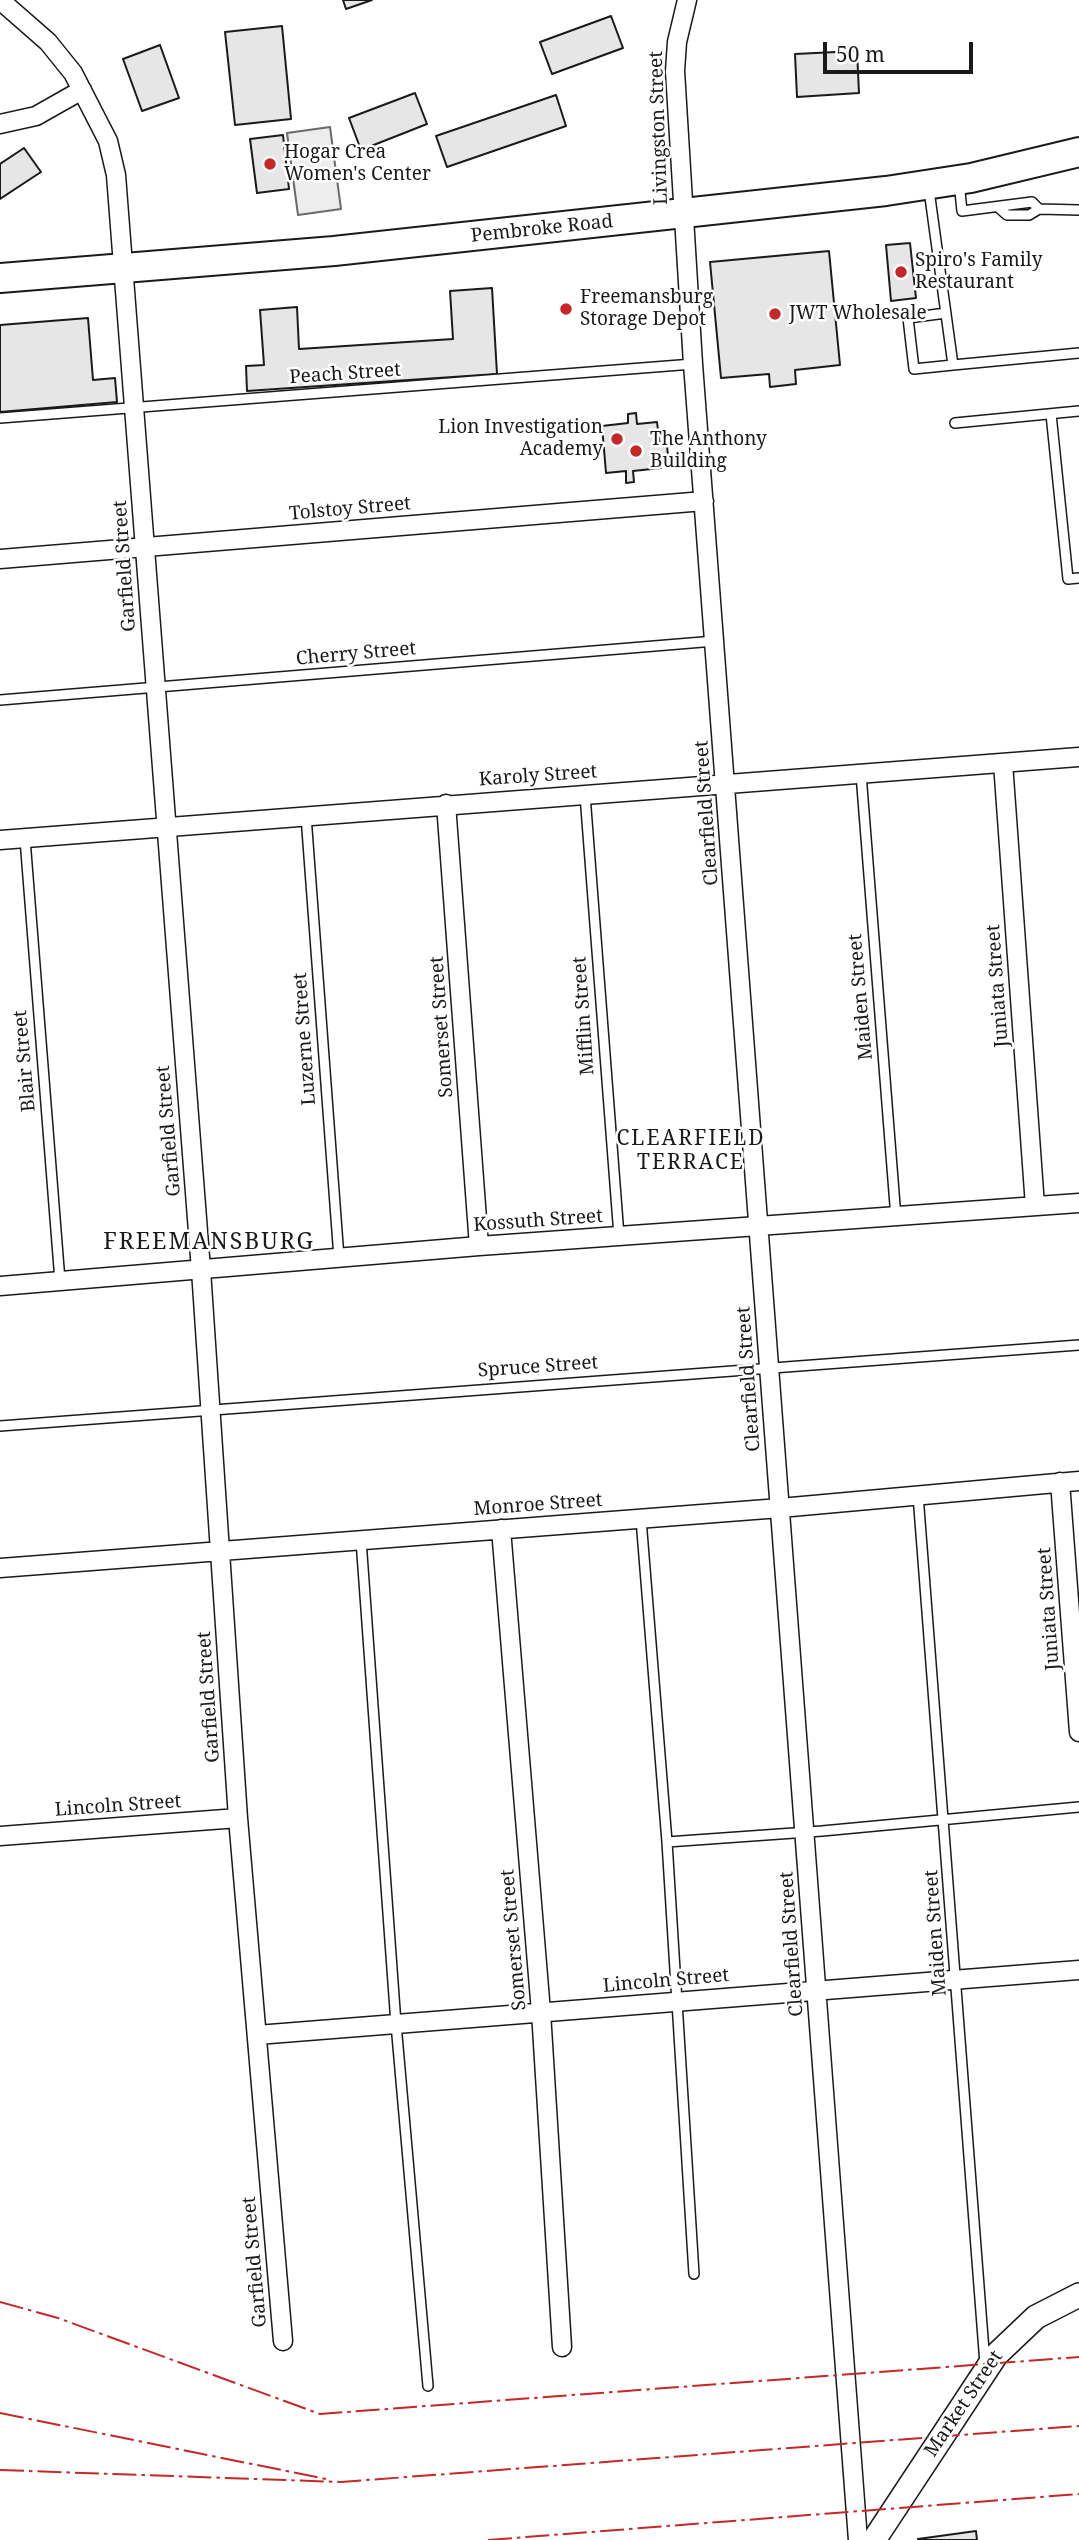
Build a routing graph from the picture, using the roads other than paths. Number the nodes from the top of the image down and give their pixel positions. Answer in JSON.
{"nodes":[{"id":1,"x":0,"y":0,"type":"edge"},
{"id":2,"x":687,"y":0,"type":"edge"},
{"id":3,"x":82,"y":90,"type":"junction"},
{"id":4,"x":0,"y":124,"type":"edge"},
{"id":5,"x":1079,"y":152,"type":"edge"},
{"id":6,"x":959,"y":180,"type":"junction"},
{"id":7,"x":929,"y":184,"type":"junction"},
{"id":8,"x":1079,"y":210,"type":"edge"},
{"id":9,"x":683,"y":214,"type":"junction"},
{"id":10,"x":123,"y":269,"type":"junction"},
{"id":11,"x":0,"y":278,"type":"edge"},
{"id":12,"x":946,"y":313,"type":"junction"},
{"id":13,"x":1079,"y":353,"type":"edge"},
{"id":14,"x":693,"y":364,"type":"junction"},
{"id":15,"x":953,"y":365,"type":"junction"},
{"id":16,"x":133,"y":408,"type":"junction"},
{"id":17,"x":1079,"y":411,"type":"edge"},
{"id":18,"x":1051,"y":414,"type":"junction"},
{"id":19,"x":0,"y":418,"type":"edge"},
{"id":20,"x":956,"y":423,"type":"dead end"},
{"id":21,"x":704,"y":501,"type":"junction"},
{"id":22,"x":144,"y":547,"type":"junction"},
{"id":23,"x":0,"y":559,"type":"edge"},
{"id":24,"x":1079,"y":578,"type":"edge"},
{"id":25,"x":715,"y":641,"type":"junction"},
{"id":26,"x":155,"y":688,"type":"junction"},
{"id":27,"x":0,"y":700,"type":"edge"},
{"id":28,"x":1079,"y":757,"type":"edge"},
{"id":29,"x":1003,"y":763,"type":"junction"},
{"id":30,"x":861,"y":774,"type":"junction"},
{"id":31,"x":726,"y":783,"type":"junction"},
{"id":32,"x":584,"y":793,"type":"junction"},
{"id":33,"x":446,"y":804,"type":"junction"},
{"id":34,"x":306,"y":816,"type":"junction"},
{"id":35,"x":166,"y":828,"type":"junction"},
{"id":36,"x":25,"y":839,"type":"junction"},
{"id":37,"x":0,"y":840,"type":"edge"},
{"id":38,"x":1079,"y":1203,"type":"edge"},
{"id":39,"x":1035,"y":1206,"type":"junction"},
{"id":40,"x":896,"y":1218,"type":"junction"},
{"id":41,"x":759,"y":1227,"type":"junction"},
{"id":42,"x":619,"y":1236,"type":"junction"},
{"id":43,"x":479,"y":1246,"type":"junction"},
{"id":44,"x":339,"y":1258,"type":"junction"},
{"id":45,"x":201,"y":1270,"type":"junction"},
{"id":46,"x":60,"y":1281,"type":"junction"},
{"id":47,"x":0,"y":1286,"type":"edge"},
{"id":48,"x":1079,"y":1345,"type":"edge"},
{"id":49,"x":770,"y":1366,"type":"junction"},
{"id":50,"x":211,"y":1410,"type":"junction"},
{"id":51,"x":0,"y":1426,"type":"edge"},
{"id":52,"x":1079,"y":1481,"type":"edge"},
{"id":53,"x":1060,"y":1482,"type":"junction"},
{"id":54,"x":918,"y":1495,"type":"junction"},
{"id":55,"x":780,"y":1508,"type":"junction"},
{"id":56,"x":641,"y":1519,"type":"junction"},
{"id":57,"x":501,"y":1529,"type":"junction"},
{"id":58,"x":361,"y":1540,"type":"junction"},
{"id":59,"x":221,"y":1550,"type":"junction"},
{"id":60,"x":0,"y":1568,"type":"edge"},
{"id":61,"x":1079,"y":1732,"type":"edge"},
{"id":62,"x":1079,"y":1807,"type":"edge"},
{"id":63,"x":238,"y":1818,"type":"junction"},
{"id":64,"x":945,"y":1820,"type":"junction"},
{"id":65,"x":805,"y":1833,"type":"junction"},
{"id":66,"x":0,"y":1836,"type":"edge"},
{"id":67,"x":667,"y":1842,"type":"junction"},
{"id":68,"x":1079,"y":1970,"type":"edge"},
{"id":69,"x":957,"y":1980,"type":"junction"},
{"id":70,"x":817,"y":1991,"type":"junction"},
{"id":71,"x":677,"y":2000,"type":"junction"},
{"id":72,"x":541,"y":2012,"type":"junction"},
{"id":73,"x":396,"y":2024,"type":"junction"},
{"id":74,"x":257,"y":2035,"type":"junction"},
{"id":75,"x":694,"y":2274,"type":"dead end"},
{"id":76,"x":1079,"y":2295,"type":"edge"},
{"id":77,"x":282,"y":2341,"type":"dead end"},
{"id":78,"x":562,"y":2347,"type":"dead end"},
{"id":79,"x":985,"y":2369,"type":"junction"},
{"id":80,"x":428,"y":2386,"type":"dead end"},
{"id":81,"x":858,"y":2540,"type":"edge"},
{"id":82,"x":874,"y":2540,"type":"edge"}],
"edges":[{"from":1,"to":3,"type":"street","name":"Garfield Street"},
{"from":2,"to":9,"type":"street","name":"Livingston Street"},
{"from":3,"to":4,"type":"street"},
{"from":3,"to":10,"type":"street","name":"Garfield Street"},
{"from":5,"to":6,"type":"main road","name":"Pembroke Road"},
{"from":6,"to":7,"type":"main road","name":"Pembroke Road"},
{"from":6,"to":8,"type":"lane"},
{"from":7,"to":9,"type":"main road","name":"Pembroke Road"},
{"from":7,"to":12,"type":"lane"},
{"from":9,"to":10,"type":"main road","name":"Pembroke Road"},
{"from":9,"to":14,"type":"street","name":"Clearfield Street"},
{"from":10,"to":11,"type":"main road","name":"Pembroke Road"},
{"from":10,"to":16,"type":"street","name":"Garfield Street"},
{"from":12,"to":15,"type":"lane"},
{"from":12,"to":15,"type":"lane"},
{"from":13,"to":15,"type":"lane"},
{"from":14,"to":16,"type":"lane","name":"Peach Street"},
{"from":14,"to":21,"type":"street","name":"Clearfield Street"},
{"from":16,"to":19,"type":"lane","name":"Peach Street"},
{"from":16,"to":22,"type":"street","name":"Garfield Street"},
{"from":17,"to":18,"type":"lane"},
{"from":18,"to":20,"type":"lane"},
{"from":18,"to":24,"type":"lane"},
{"from":21,"to":22,"type":"street","name":"Tolstoy Street"},
{"from":21,"to":25,"type":"street","name":"Clearfield Street"},
{"from":22,"to":23,"type":"street","name":"Tolstoy Street"},
{"from":22,"to":26,"type":"street","name":"Garfield Street"},
{"from":25,"to":26,"type":"lane","name":"Cherry Street"},
{"from":25,"to":31,"type":"street","name":"Clearfield Street"},
{"from":26,"to":27,"type":"lane","name":"Cherry Street"},
{"from":26,"to":35,"type":"street","name":"Garfield Street"},
{"from":28,"to":29,"type":"street","name":"Karoly Street"},
{"from":29,"to":30,"type":"street","name":"Karoly Street"},
{"from":29,"to":39,"type":"street","name":"Juniata Street"},
{"from":30,"to":31,"type":"street","name":"Karoly Street"},
{"from":30,"to":40,"type":"lane","name":"Maiden Street"},
{"from":31,"to":32,"type":"street","name":"Karoly Street"},
{"from":31,"to":41,"type":"street","name":"Clearfield Street"},
{"from":32,"to":33,"type":"street","name":"Karoly Street"},
{"from":32,"to":42,"type":"lane","name":"Mifflin Street"},
{"from":33,"to":34,"type":"street","name":"Karoly Street"},
{"from":33,"to":43,"type":"street","name":"Somerset Street"},
{"from":34,"to":35,"type":"street","name":"Karoly Street"},
{"from":34,"to":44,"type":"lane","name":"Luzerne Street"},
{"from":35,"to":36,"type":"street","name":"Karoly Street"},
{"from":35,"to":45,"type":"street","name":"Garfield Street"},
{"from":36,"to":37,"type":"street","name":"Karoly Street"},
{"from":36,"to":46,"type":"lane","name":"Blair Street"},
{"from":38,"to":39,"type":"street","name":"Kossuth Street"},
{"from":39,"to":40,"type":"street","name":"Kossuth Street"},
{"from":40,"to":41,"type":"street","name":"Kossuth Street"},
{"from":41,"to":42,"type":"street","name":"Kossuth Street"},
{"from":41,"to":49,"type":"street","name":"Clearfield Street"},
{"from":42,"to":43,"type":"street","name":"Kossuth Street"},
{"from":43,"to":44,"type":"street","name":"Kossuth Street"},
{"from":44,"to":45,"type":"street","name":"Kossuth Street"},
{"from":45,"to":46,"type":"street","name":"Kossuth Street"},
{"from":45,"to":50,"type":"street","name":"Garfield Street"},
{"from":46,"to":47,"type":"street","name":"Kossuth Street"},
{"from":48,"to":49,"type":"lane","name":"Spruce Street"},
{"from":49,"to":50,"type":"lane","name":"Spruce Street"},
{"from":49,"to":55,"type":"street","name":"Clearfield Street"},
{"from":50,"to":51,"type":"lane","name":"Spruce Street"},
{"from":50,"to":59,"type":"street","name":"Garfield Street"},
{"from":52,"to":53,"type":"street","name":"Monroe Street"},
{"from":53,"to":54,"type":"street","name":"Monroe Street"},
{"from":53,"to":61,"type":"street","name":"Juniata Street"},
{"from":54,"to":55,"type":"street","name":"Monroe Street"},
{"from":54,"to":64,"type":"lane","name":"Maiden Street"},
{"from":55,"to":56,"type":"street","name":"Monroe Street"},
{"from":55,"to":65,"type":"street","name":"Clearfield Street"},
{"from":56,"to":57,"type":"street","name":"Monroe Street"},
{"from":56,"to":67,"type":"lane"},
{"from":57,"to":58,"type":"street","name":"Monroe Street"},
{"from":57,"to":72,"type":"street","name":"Somerset Street"},
{"from":58,"to":59,"type":"street","name":"Monroe Street"},
{"from":58,"to":73,"type":"lane"},
{"from":59,"to":60,"type":"street","name":"Monroe Street"},
{"from":59,"to":63,"type":"street","name":"Garfield Street"},
{"from":62,"to":64,"type":"lane"},
{"from":63,"to":66,"type":"street","name":"Lincoln Street"},
{"from":63,"to":74,"type":"street","name":"Garfield Street"},
{"from":64,"to":65,"type":"lane"},
{"from":64,"to":69,"type":"lane","name":"Maiden Street"},
{"from":65,"to":67,"type":"lane"},
{"from":65,"to":70,"type":"street","name":"Clearfield Street"},
{"from":67,"to":71,"type":"lane"},
{"from":68,"to":69,"type":"street","name":"Lincoln Street"},
{"from":69,"to":70,"type":"street","name":"Lincoln Street"},
{"from":69,"to":79,"type":"lane","name":"Maiden Street"},
{"from":70,"to":71,"type":"street","name":"Lincoln Street"},
{"from":70,"to":81,"type":"street","name":"Clearfield Street"},
{"from":71,"to":72,"type":"street","name":"Lincoln Street"},
{"from":71,"to":75,"type":"lane"},
{"from":72,"to":73,"type":"street","name":"Lincoln Street"},
{"from":72,"to":78,"type":"street","name":"Somerset Street"},
{"from":73,"to":74,"type":"street","name":"Lincoln Street"},
{"from":73,"to":80,"type":"lane"},
{"from":74,"to":77,"type":"street","name":"Garfield Street"},
{"from":76,"to":79,"type":"street","name":"Market Street"},
{"from":79,"to":82,"type":"street","name":"Market Street"}]}
